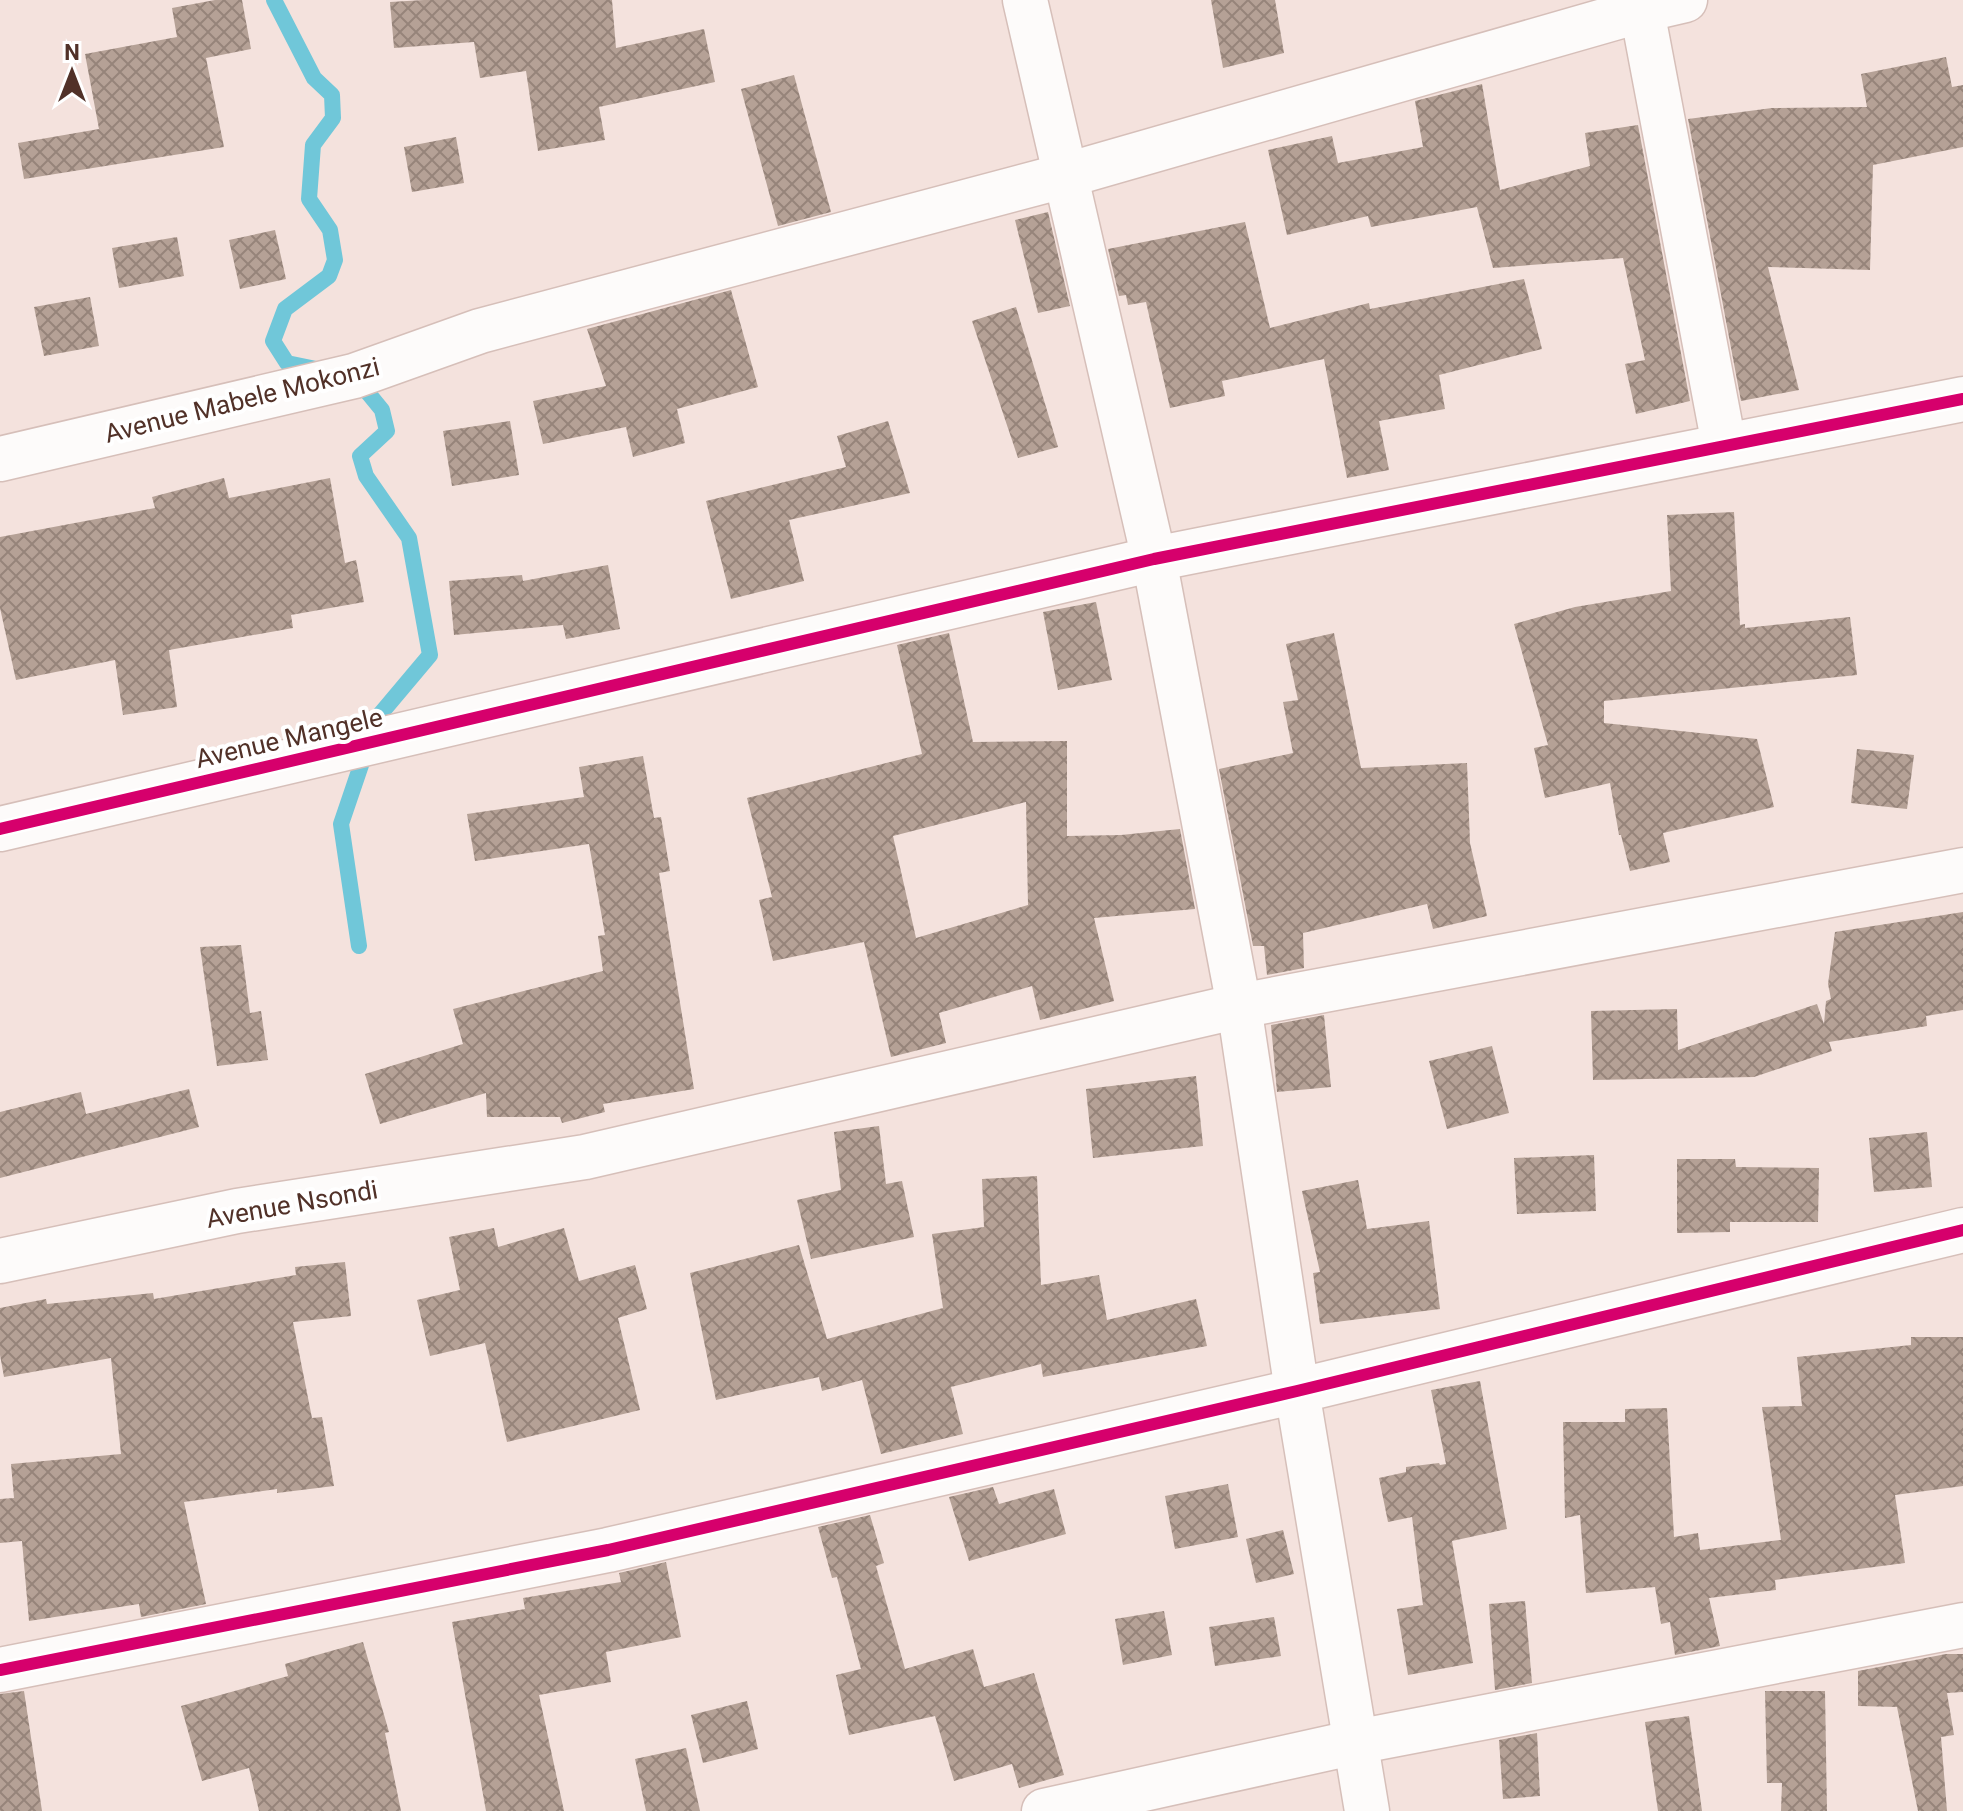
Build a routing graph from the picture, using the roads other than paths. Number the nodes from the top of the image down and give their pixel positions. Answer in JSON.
{"nodes":[{"id":1,"x":1025,"y":0,"type":"edge"},
{"id":2,"x":1685,"y":0,"type":"edge"},
{"id":3,"x":1641,"y":5,"type":"edge"},
{"id":4,"x":1067,"y":175,"type":"junction"},
{"id":5,"x":1963,"y":399,"type":"edge"},
{"id":6,"x":1724,"y":445,"type":"junction"},
{"id":7,"x":0,"y":459,"type":"edge"},
{"id":8,"x":1154,"y":559,"type":"junction"},
{"id":9,"x":0,"y":829,"type":"edge"},
{"id":10,"x":1963,"y":870,"type":"edge"},
{"id":11,"x":1239,"y":1006,"type":"junction"},
{"id":12,"x":1963,"y":1230,"type":"edge"},
{"id":13,"x":0,"y":1261,"type":"edge"},
{"id":14,"x":1297,"y":1391,"type":"junction"},
{"id":15,"x":1963,"y":1625,"type":"edge"},
{"id":16,"x":0,"y":1670,"type":"edge"},
{"id":17,"x":1356,"y":1742,"type":"junction"},
{"id":18,"x":1044,"y":1811,"type":"edge"},
{"id":19,"x":1367,"y":1811,"type":"edge"}],
"edges":[{"from":1,"to":4,"type":"street"},
{"from":2,"to":3,"type":"street","name":"Avenue Mabele Mokonzi"},
{"from":3,"to":4,"type":"street","name":"Avenue Mabele Mokonzi"},
{"from":3,"to":6,"type":"street"},
{"from":4,"to":7,"type":"street","name":"Avenue Mabele Mokonzi"},
{"from":4,"to":8,"type":"street"},
{"from":5,"to":6,"type":"street","name":"Avenue Mangele"},
{"from":6,"to":8,"type":"street","name":"Avenue Mangele"},
{"from":8,"to":9,"type":"street","name":"Avenue Mangele"},
{"from":8,"to":11,"type":"street"},
{"from":10,"to":11,"type":"street","name":"Avenue Nsondi"},
{"from":11,"to":13,"type":"street","name":"Avenue Nsondi"},
{"from":11,"to":14,"type":"street"},
{"from":12,"to":14,"type":"street"},
{"from":14,"to":16,"type":"street"},
{"from":14,"to":17,"type":"street"},
{"from":15,"to":17,"type":"street"},
{"from":17,"to":18,"type":"street"},
{"from":17,"to":19,"type":"street"}]}
